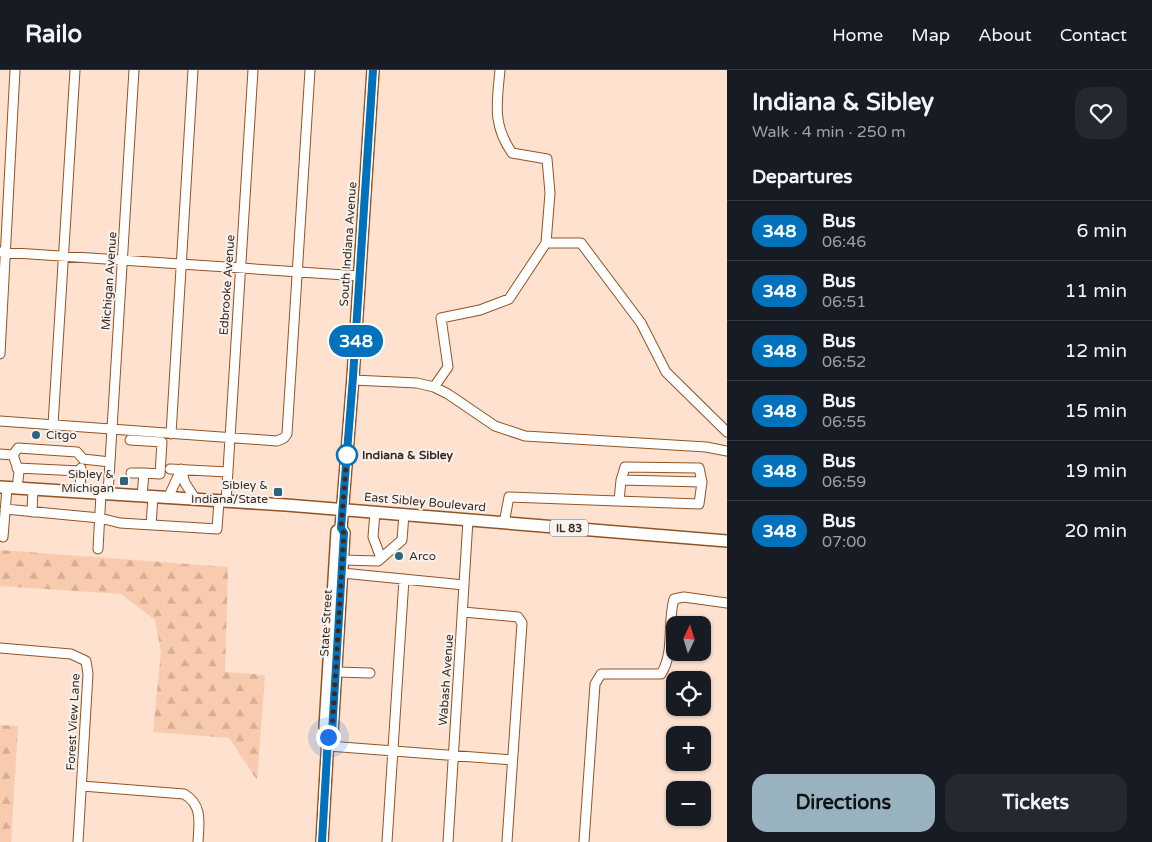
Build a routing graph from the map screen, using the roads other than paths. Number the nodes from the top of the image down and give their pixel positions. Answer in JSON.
{"nodes":[{"id":1,"x":15,"y":70,"type":"edge"},
{"id":2,"x":75,"y":70,"type":"edge"},
{"id":3,"x":134,"y":70,"type":"edge"},
{"id":4,"x":193,"y":70,"type":"edge"},
{"id":5,"x":253,"y":70,"type":"edge"},
{"id":6,"x":310,"y":70,"type":"edge"},
{"id":7,"x":373,"y":70,"type":"edge"},
{"id":8,"x":500,"y":70,"type":"edge"},
{"id":9,"x":546,"y":243,"type":"junction"},
{"id":10,"x":3,"y":252,"type":"edge"},
{"id":11,"x":63,"y":256,"type":"junction"},
{"id":12,"x":123,"y":260,"type":"junction"},
{"id":13,"x":181,"y":264,"type":"junction"},
{"id":14,"x":240,"y":268,"type":"junction"},
{"id":15,"x":298,"y":272,"type":"junction"},
{"id":16,"x":360,"y":276,"type":"junction"},
{"id":17,"x":0,"y":354,"type":"edge"},
{"id":18,"x":353,"y":380,"type":"junction"},
{"id":19,"x":434,"y":387,"type":"junction"},
{"id":20,"x":0,"y":421,"type":"edge"},
{"id":21,"x":53,"y":425,"type":"junction"},
{"id":22,"x":112,"y":430,"type":"junction"},
{"id":23,"x":727,"y":432,"type":"edge"},
{"id":24,"x":171,"y":434,"type":"junction"},
{"id":25,"x":230,"y":438,"type":"junction"},
{"id":26,"x":130,"y":440,"type":"dead end"},
{"id":27,"x":727,"y":452,"type":"edge"},
{"id":28,"x":0,"y":454,"type":"edge"},
{"id":29,"x":13,"y":455,"type":"junction"},
{"id":30,"x":83,"y":459,"type":"junction"},
{"id":31,"x":110,"y":462,"type":"junction"},
{"id":32,"x":17,"y":468,"type":"junction"},
{"id":33,"x":170,"y":469,"type":"dead end"},
{"id":34,"x":181,"y":469,"type":"junction"},
{"id":35,"x":80,"y":472,"type":"junction"},
{"id":36,"x":131,"y":472,"type":"dead end"},
{"id":37,"x":228,"y":472,"type":"junction"},
{"id":38,"x":144,"y":473,"type":"junction"},
{"id":39,"x":620,"y":480,"type":"junction"},
{"id":40,"x":702,"y":482,"type":"junction"},
{"id":41,"x":8,"y":488,"type":"edge"},
{"id":42,"x":33,"y":489,"type":"junction"},
{"id":43,"x":80,"y":492,"type":"junction"},
{"id":44,"x":104,"y":494,"type":"junction"},
{"id":45,"x":147,"y":497,"type":"junction"},
{"id":46,"x":168,"y":498,"type":"junction"},
{"id":47,"x":196,"y":500,"type":"junction"},
{"id":48,"x":222,"y":501,"type":"junction"},
{"id":49,"x":619,"y":501,"type":"junction"},
{"id":50,"x":5,"y":509,"type":"junction"},
{"id":51,"x":343,"y":510,"type":"junction"},
{"id":52,"x":32,"y":512,"type":"junction"},
{"id":53,"x":376,"y":512,"type":"junction"},
{"id":54,"x":404,"y":514,"type":"junction"},
{"id":55,"x":100,"y":518,"type":"junction"},
{"id":56,"x":468,"y":520,"type":"junction"},
{"id":57,"x":504,"y":522,"type":"junction"},
{"id":58,"x":151,"y":525,"type":"junction"},
{"id":59,"x":339,"y":530,"type":"junction"},
{"id":60,"x":2,"y":537,"type":"dead end"},
{"id":61,"x":724,"y":541,"type":"edge"},
{"id":62,"x":98,"y":549,"type":"dead end"},
{"id":63,"x":381,"y":558,"type":"junction"},
{"id":64,"x":343,"y":560,"type":"junction"},
{"id":65,"x":342,"y":573,"type":"junction"},
{"id":66,"x":404,"y":579,"type":"junction"},
{"id":67,"x":464,"y":585,"type":"junction"},
{"id":68,"x":727,"y":603,"type":"edge"},
{"id":69,"x":463,"y":612,"type":"junction"},
{"id":70,"x":0,"y":648,"type":"edge"},
{"id":71,"x":337,"y":672,"type":"junction"},
{"id":72,"x":370,"y":674,"type":"dead end"},
{"id":73,"x":328,"y":742,"type":"junction"},
{"id":74,"x":393,"y":751,"type":"junction"},
{"id":75,"x":454,"y":756,"type":"junction"},
{"id":76,"x":512,"y":760,"type":"junction"},
{"id":77,"x":82,"y":786,"type":"junction"},
{"id":78,"x":78,"y":842,"type":"edge"},
{"id":79,"x":198,"y":842,"type":"edge"},
{"id":80,"x":322,"y":842,"type":"edge"},
{"id":81,"x":387,"y":842,"type":"edge"},
{"id":82,"x":448,"y":842,"type":"edge"},
{"id":83,"x":507,"y":842,"type":"edge"},
{"id":84,"x":584,"y":842,"type":"edge"}],
"edges":[{"from":1,"to":10,"type":"street"},
{"from":2,"to":11,"type":"street"},
{"from":3,"to":12,"type":"street","name":"Michigan Avenue"},
{"from":4,"to":13,"type":"street"},
{"from":5,"to":14,"type":"street","name":"Edbrooke Avenue"},
{"from":6,"to":15,"type":"street"},
{"from":7,"to":16,"type":"main road","name":"South Indiana Avenue"},
{"from":8,"to":9,"type":"street"},
{"from":9,"to":19,"type":"street"},
{"from":9,"to":23,"type":"street"},
{"from":10,"to":11,"type":"street"},
{"from":10,"to":17,"type":"street"},
{"from":11,"to":12,"type":"street"},
{"from":11,"to":21,"type":"street"},
{"from":12,"to":13,"type":"street"},
{"from":12,"to":22,"type":"street","name":"Michigan Avenue"},
{"from":13,"to":14,"type":"street"},
{"from":13,"to":24,"type":"street"},
{"from":14,"to":15,"type":"street"},
{"from":14,"to":25,"type":"street","name":"Edbrooke Avenue"},
{"from":15,"to":16,"type":"street"},
{"from":15,"to":25,"type":"street"},
{"from":16,"to":18,"type":"main road","name":"South Indiana Avenue"},
{"from":18,"to":19,"type":"street"},
{"from":18,"to":51,"type":"main road","name":"South Indiana Avenue"},
{"from":19,"to":27,"type":"street"},
{"from":20,"to":21,"type":"street"},
{"from":21,"to":22,"type":"street"},
{"from":22,"to":24,"type":"street"},
{"from":22,"to":31,"type":"street","name":"Michigan Avenue"},
{"from":24,"to":25,"type":"street"},
{"from":25,"to":37,"type":"street","name":"Edbrooke Avenue"},
{"from":26,"to":38,"type":"street"},
{"from":28,"to":29,"type":"street"},
{"from":29,"to":30,"type":"street"},
{"from":29,"to":32,"type":"street"},
{"from":30,"to":31,"type":"street"},
{"from":30,"to":35,"type":"street"},
{"from":31,"to":44,"type":"street","name":"Michigan Avenue"},
{"from":32,"to":35,"type":"street"},
{"from":32,"to":41,"type":"street"},
{"from":33,"to":34,"type":"street"},
{"from":34,"to":37,"type":"street"},
{"from":34,"to":46,"type":"street"},
{"from":34,"to":47,"type":"street"},
{"from":35,"to":43,"type":"street"},
{"from":36,"to":38,"type":"street"},
{"from":37,"to":48,"type":"street","name":"Edbrooke Avenue"},
{"from":38,"to":45,"type":"street"},
{"from":39,"to":40,"type":"street"},
{"from":39,"to":40,"type":"street"},
{"from":39,"to":49,"type":"street"},
{"from":40,"to":49,"type":"street"},
{"from":41,"to":42,"type":"main road","name":"East Sibley Boulevard","number":"IL 83"},
{"from":41,"to":50,"type":"street"},
{"from":42,"to":43,"type":"main road","name":"East Sibley Boulevard","number":"IL 83"},
{"from":42,"to":52,"type":"street"},
{"from":43,"to":44,"type":"main road","name":"East Sibley Boulevard","number":"IL 83"},
{"from":44,"to":45,"type":"main road","name":"East Sibley Boulevard","number":"IL 83"},
{"from":44,"to":55,"type":"street","name":"Michigan Avenue"},
{"from":45,"to":46,"type":"main road","name":"East Sibley Boulevard","number":"IL 83"},
{"from":45,"to":58,"type":"street"},
{"from":46,"to":47,"type":"main road","name":"East Sibley Boulevard","number":"IL 83"},
{"from":47,"to":48,"type":"main road","name":"East Sibley Boulevard","number":"IL 83"},
{"from":48,"to":51,"type":"main road","name":"East Sibley Boulevard","number":"IL 83"},
{"from":48,"to":58,"type":"street","name":"Edbrooke Avenue"},
{"from":49,"to":57,"type":"street"},
{"from":50,"to":52,"type":"street"},
{"from":50,"to":60,"type":"street"},
{"from":51,"to":53,"type":"main road","name":"East Sibley Boulevard","number":"IL 83"},
{"from":51,"to":59,"type":"main road","name":"State Street"},
{"from":52,"to":55,"type":"street"},
{"from":53,"to":54,"type":"main road","name":"East Sibley Boulevard","number":"IL 83"},
{"from":53,"to":63,"type":"street"},
{"from":54,"to":56,"type":"main road","name":"East Sibley Boulevard","number":"IL 83"},
{"from":54,"to":63,"type":"street"},
{"from":55,"to":58,"type":"street"},
{"from":55,"to":62,"type":"street","name":"Michigan Avenue"},
{"from":56,"to":57,"type":"main road","name":"East Sibley Boulevard","number":"IL 83"},
{"from":56,"to":67,"type":"street","name":"Wabash Avenue"},
{"from":57,"to":61,"type":"main road","name":"East Sibley Boulevard","number":"IL 83"},
{"from":59,"to":64,"type":"main road","name":"State Street"},
{"from":59,"to":73,"type":"main road","name":"State Street"},
{"from":63,"to":64,"type":"street"},
{"from":64,"to":65,"type":"main road","name":"State Street"},
{"from":65,"to":66,"type":"street"},
{"from":65,"to":71,"type":"main road","name":"State Street"},
{"from":66,"to":67,"type":"street"},
{"from":66,"to":74,"type":"street"},
{"from":67,"to":69,"type":"street","name":"Wabash Avenue"},
{"from":68,"to":84,"type":"street"},
{"from":69,"to":75,"type":"street","name":"Wabash Avenue"},
{"from":69,"to":76,"type":"street"},
{"from":70,"to":77,"type":"street","name":"Forest View Lane"},
{"from":71,"to":72,"type":"street"},
{"from":71,"to":73,"type":"main road","name":"State Street"},
{"from":73,"to":74,"type":"street"},
{"from":73,"to":80,"type":"main road","name":"State Street"},
{"from":74,"to":75,"type":"street"},
{"from":74,"to":81,"type":"street"},
{"from":75,"to":76,"type":"street"},
{"from":75,"to":82,"type":"street","name":"Wabash Avenue"},
{"from":76,"to":83,"type":"street"},
{"from":77,"to":78,"type":"street","name":"Forest View Lane"},
{"from":77,"to":79,"type":"street"}]}
